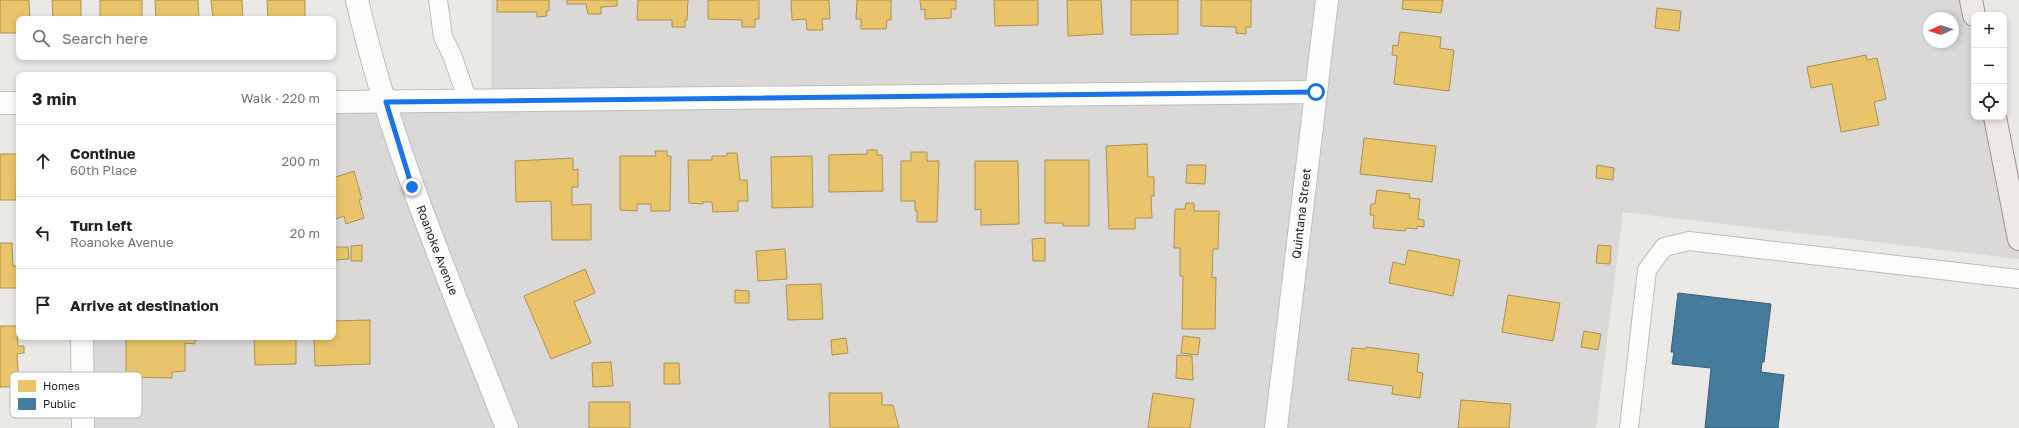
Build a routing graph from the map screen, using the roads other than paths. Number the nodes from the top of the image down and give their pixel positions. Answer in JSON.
{"nodes":[{"id":1,"x":357,"y":0,"type":"edge"},
{"id":2,"x":438,"y":0,"type":"edge"},
{"id":3,"x":1327,"y":0,"type":"edge"},
{"id":4,"x":1971,"y":0,"type":"edge"},
{"id":5,"x":1973,"y":12,"type":"edge"},
{"id":6,"x":1316,"y":92,"type":"junction"},
{"id":7,"x":468,"y":101,"type":"junction"},
{"id":8,"x":336,"y":102,"type":"edge"},
{"id":9,"x":386,"y":102,"type":"junction"},
{"id":10,"x":0,"y":103,"type":"edge"},
{"id":11,"x":16,"y":103,"type":"edge"},
{"id":12,"x":1996,"y":120,"type":"edge"},
{"id":13,"x":2019,"y":239,"type":"edge"},
{"id":14,"x":2019,"y":279,"type":"edge"},
{"id":15,"x":82,"y":340,"type":"edge"},
{"id":16,"x":82,"y":372,"type":"edge"},
{"id":17,"x":83,"y":418,"type":"edge"},
{"id":18,"x":83,"y":428,"type":"edge"},
{"id":19,"x":507,"y":428,"type":"edge"},
{"id":20,"x":1276,"y":428,"type":"edge"},
{"id":21,"x":1629,"y":428,"type":"edge"}],
"edges":[{"from":1,"to":9,"type":"street","name":"Roanoke Avenue"},
{"from":2,"to":7,"type":"lane"},
{"from":3,"to":6,"type":"street","name":"Quintana Street"},
{"from":4,"to":5,"type":"main road"},
{"from":6,"to":7,"type":"street"},
{"from":6,"to":20,"type":"street","name":"Quintana Street"},
{"from":7,"to":9,"type":"street"},
{"from":8,"to":9,"type":"street"},
{"from":9,"to":19,"type":"street","name":"Roanoke Avenue"},
{"from":10,"to":11,"type":"street"},
{"from":12,"to":13,"type":"main road"},
{"from":14,"to":21,"type":"lane"},
{"from":15,"to":16,"type":"street"},
{"from":17,"to":18,"type":"street"}]}
